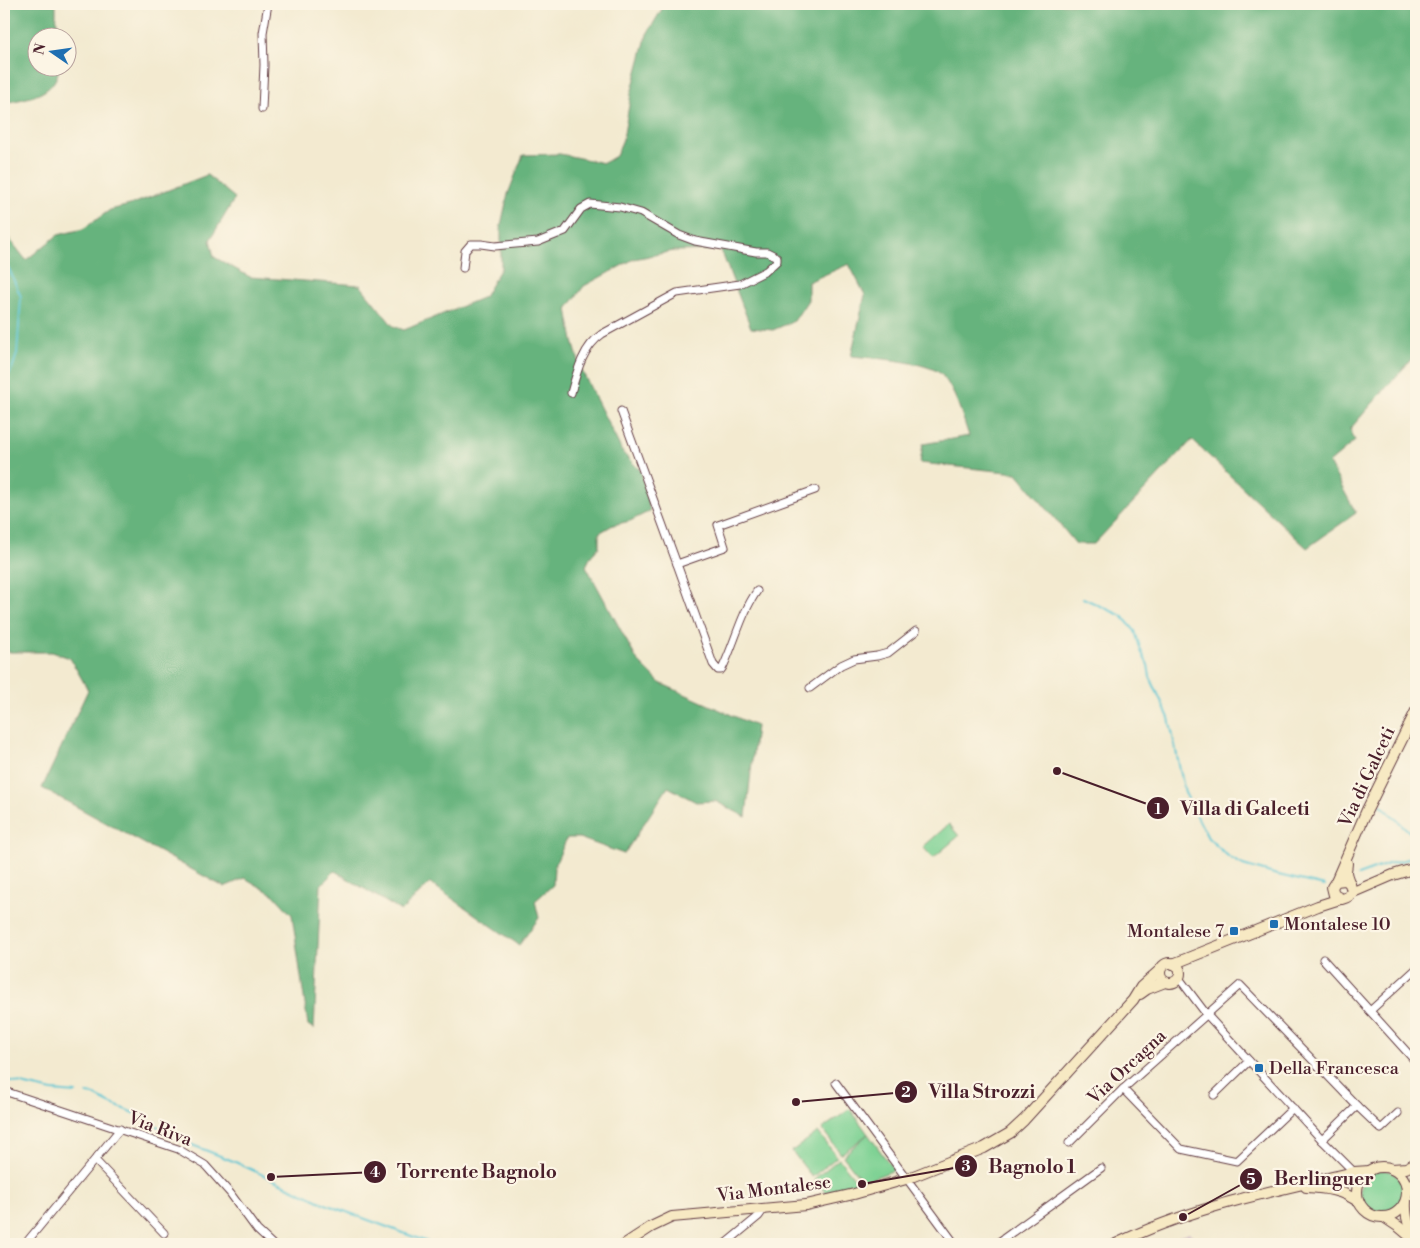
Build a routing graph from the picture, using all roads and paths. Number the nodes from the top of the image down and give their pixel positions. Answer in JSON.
{"nodes":[{"id":1,"x":268,"y":4,"type":"edge"},
{"id":2,"x":262,"y":109,"type":"dead end"},
{"id":3,"x":463,"y":268,"type":"dead end"},
{"id":4,"x":571,"y":393,"type":"dead end"},
{"id":5,"x":621,"y":411,"type":"dead end"},
{"id":6,"x":816,"y":490,"type":"dead end"},
{"id":7,"x":677,"y":564,"type":"junction"},
{"id":8,"x":757,"y":591,"type":"dead end"},
{"id":9,"x":916,"y":631,"type":"dead end"},
{"id":10,"x":810,"y":688,"type":"dead end"},
{"id":11,"x":1416,"y":712,"type":"edge"},
{"id":12,"x":1348,"y":858,"type":"junction"},
{"id":13,"x":1416,"y":868,"type":"edge"},
{"id":14,"x":1334,"y":884,"type":"junction"},
{"id":15,"x":1350,"y":887,"type":"junction"},
{"id":16,"x":1340,"y":899,"type":"junction"},
{"id":17,"x":1318,"y":906,"type":"junction"},
{"id":18,"x":1192,"y":955,"type":"junction"},
{"id":19,"x":1323,"y":959,"type":"dead end"},
{"id":20,"x":1173,"y":964,"type":"junction"},
{"id":21,"x":1416,"y":969,"type":"edge"},
{"id":22,"x":1160,"y":970,"type":"junction"},
{"id":23,"x":1179,"y":975,"type":"junction"},
{"id":24,"x":1165,"y":982,"type":"junction"},
{"id":25,"x":1133,"y":1000,"type":"junction"},
{"id":26,"x":1370,"y":1011,"type":"junction"},
{"id":27,"x":1207,"y":1015,"type":"junction"},
{"id":28,"x":1249,"y":1061,"type":"junction"},
{"id":29,"x":1416,"y":1062,"type":"edge"},
{"id":30,"x":836,"y":1083,"type":"dead end"},
{"id":31,"x":1123,"y":1089,"type":"junction"},
{"id":32,"x":4,"y":1091,"type":"edge"},
{"id":33,"x":1214,"y":1094,"type":"dead end"},
{"id":34,"x":1357,"y":1106,"type":"junction"},
{"id":35,"x":1293,"y":1108,"type":"junction"},
{"id":36,"x":1398,"y":1113,"type":"dead end"},
{"id":37,"x":120,"y":1129,"type":"junction"},
{"id":38,"x":1322,"y":1140,"type":"junction"},
{"id":39,"x":1068,"y":1143,"type":"dead end"},
{"id":40,"x":95,"y":1160,"type":"junction"},
{"id":41,"x":1416,"y":1163,"type":"edge"},
{"id":42,"x":1101,"y":1168,"type":"dead end"},
{"id":43,"x":1392,"y":1169,"type":"junction"},
{"id":44,"x":1370,"y":1170,"type":"junction"},
{"id":45,"x":1354,"y":1172,"type":"junction"},
{"id":46,"x":906,"y":1179,"type":"junction"},
{"id":47,"x":1416,"y":1179,"type":"edge"},
{"id":48,"x":1292,"y":1187,"type":"junction"},
{"id":49,"x":1407,"y":1196,"type":"junction"},
{"id":50,"x":1359,"y":1202,"type":"junction"},
{"id":51,"x":764,"y":1210,"type":"junction"},
{"id":52,"x":1384,"y":1217,"type":"junction"},
{"id":53,"x":164,"y":1233,"type":"dead end"},
{"id":54,"x":1416,"y":1241,"type":"edge"},
{"id":55,"x":25,"y":1244,"type":"edge"},
{"id":56,"x":272,"y":1244,"type":"edge"},
{"id":57,"x":625,"y":1244,"type":"edge"},
{"id":58,"x":725,"y":1244,"type":"edge"},
{"id":59,"x":955,"y":1244,"type":"edge"},
{"id":60,"x":996,"y":1244,"type":"edge"},
{"id":61,"x":1116,"y":1244,"type":"edge"}],
"edges":[{"from":1,"to":2,"type":"street"},
{"from":3,"to":4,"type":"street"},
{"from":5,"to":7,"type":"street"},
{"from":6,"to":7,"type":"street"},
{"from":7,"to":8,"type":"street"},
{"from":9,"to":10,"type":"street"},
{"from":11,"to":12,"type":"street","name":"Via di Galceti"},
{"from":12,"to":14,"type":"street","name":"Via di Galceti"},
{"from":12,"to":15,"type":"street","name":"Via di Galceti"},
{"from":13,"to":15,"type":"street"},
{"from":14,"to":15,"type":"street"},
{"from":14,"to":16,"type":"street"},
{"from":14,"to":17,"type":"street"},
{"from":15,"to":16,"type":"street","name":"Via Montalese"},
{"from":16,"to":17,"type":"street","name":"Via Montalese"},
{"from":17,"to":18,"type":"street","name":"Via Montalese"},
{"from":18,"to":20,"type":"street","name":"Via Montalese"},
{"from":18,"to":23,"type":"street"},
{"from":19,"to":26,"type":"street"},
{"from":20,"to":22,"type":"street","name":"Via Montalese"},
{"from":20,"to":23,"type":"street"},
{"from":21,"to":26,"type":"street"},
{"from":22,"to":24,"type":"street"},
{"from":22,"to":25,"type":"street","name":"Via Montalese"},
{"from":23,"to":24,"type":"street","name":"Via Montalese"},
{"from":23,"to":27,"type":"street"},
{"from":24,"to":25,"type":"street","name":"Via Montalese"},
{"from":25,"to":46,"type":"street","name":"Via Montalese"},
{"from":26,"to":29,"type":"street"},
{"from":27,"to":28,"type":"street"},
{"from":27,"to":31,"type":"street","name":"Via Orcagna"},
{"from":27,"to":34,"type":"street","name":"Via Orcagna"},
{"from":28,"to":33,"type":"street"},
{"from":28,"to":35,"type":"street"},
{"from":30,"to":46,"type":"street"},
{"from":31,"to":35,"type":"street"},
{"from":31,"to":39,"type":"street","name":"Via Orcagna"},
{"from":32,"to":37,"type":"street","name":"Via Riva"},
{"from":34,"to":36,"type":"street"},
{"from":34,"to":38,"type":"street"},
{"from":35,"to":38,"type":"street"},
{"from":37,"to":40,"type":"street"},
{"from":37,"to":56,"type":"street","name":"Via Riva"},
{"from":38,"to":45,"type":"street"},
{"from":40,"to":53,"type":"street"},
{"from":40,"to":55,"type":"street"},
{"from":41,"to":43,"type":"street"},
{"from":42,"to":60,"type":"street"},
{"from":43,"to":44,"type":"street"},
{"from":43,"to":49,"type":"street"},
{"from":44,"to":45,"type":"street"},
{"from":44,"to":50,"type":"street"},
{"from":45,"to":48,"type":"street"},
{"from":46,"to":51,"type":"street","name":"Via Montalese"},
{"from":46,"to":59,"type":"street"},
{"from":47,"to":49,"type":"street"},
{"from":48,"to":50,"type":"street"},
{"from":48,"to":61,"type":"street"},
{"from":49,"to":52,"type":"street"},
{"from":49,"to":54,"type":"street"},
{"from":50,"to":52,"type":"street"},
{"from":51,"to":57,"type":"street","name":"Via Montalese"},
{"from":51,"to":58,"type":"street"},
{"from":52,"to":54,"type":"street"}]}
